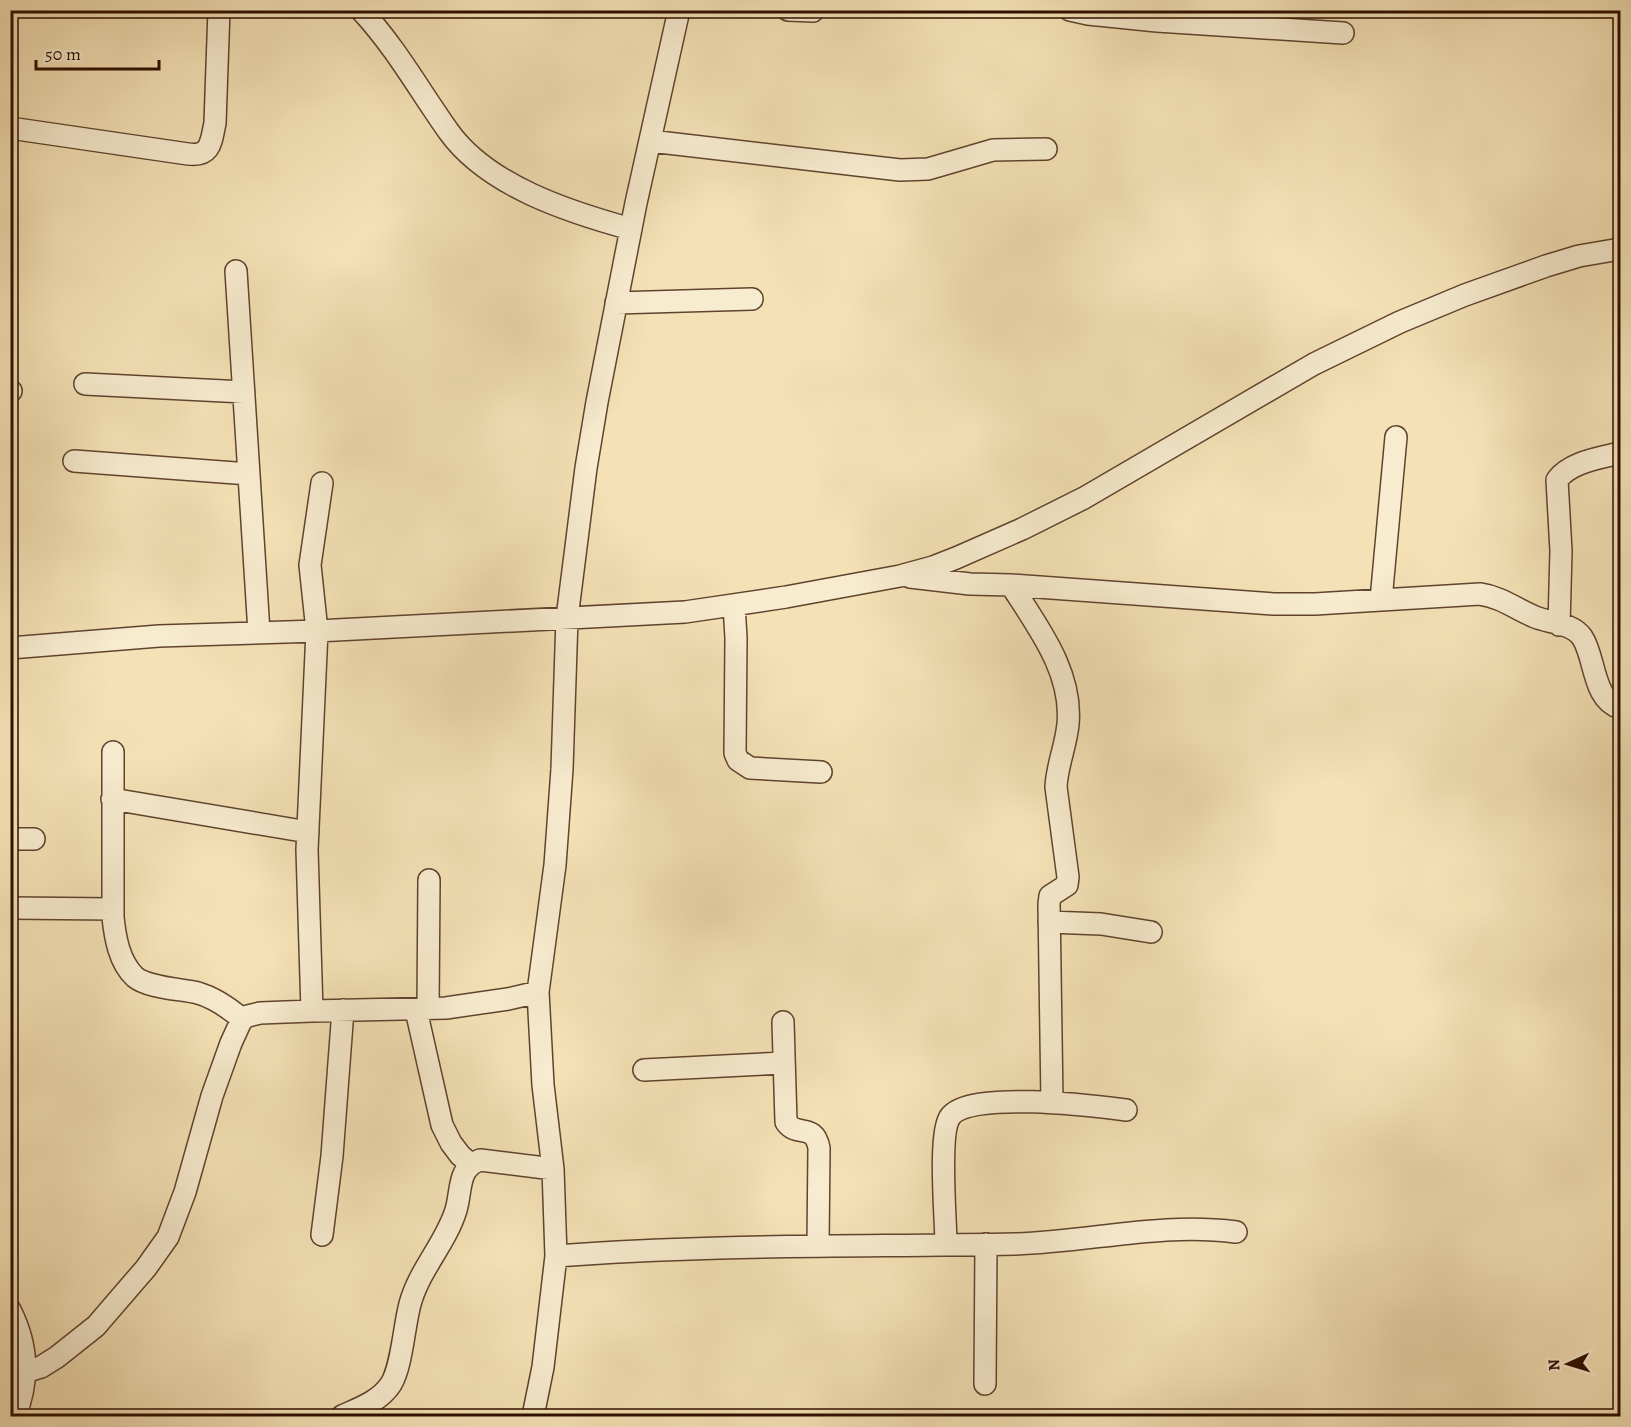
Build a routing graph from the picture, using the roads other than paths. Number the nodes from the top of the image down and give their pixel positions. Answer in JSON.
{"nodes":[{"id":1,"x":219,"y":10,"type":"edge"},
{"id":2,"x":360,"y":10,"type":"edge"},
{"id":3,"x":679,"y":10,"type":"edge"},
{"id":4,"x":788,"y":10,"type":"edge"},
{"id":5,"x":1070,"y":10,"type":"edge"},
{"id":6,"x":813,"y":11,"type":"edge"},
{"id":7,"x":1343,"y":33,"type":"dead end"},
{"id":8,"x":10,"y":128,"type":"edge"},
{"id":9,"x":650,"y":141,"type":"junction"},
{"id":10,"x":1046,"y":149,"type":"dead end"},
{"id":11,"x":631,"y":229,"type":"junction"},
{"id":12,"x":1620,"y":249,"type":"edge"},
{"id":13,"x":236,"y":271,"type":"dead end"},
{"id":14,"x":752,"y":299,"type":"dead end"},
{"id":15,"x":616,"y":303,"type":"junction"},
{"id":16,"x":86,"y":384,"type":"dead end"},
{"id":17,"x":244,"y":392,"type":"junction"},
{"id":18,"x":1396,"y":437,"type":"dead end"},
{"id":19,"x":1620,"y":453,"type":"edge"},
{"id":20,"x":74,"y":461,"type":"dead end"},
{"id":21,"x":249,"y":474,"type":"junction"},
{"id":22,"x":322,"y":483,"type":"dead end"},
{"id":23,"x":900,"y":576,"type":"junction"},
{"id":24,"x":1011,"y":585,"type":"junction"},
{"id":25,"x":1381,"y":600,"type":"junction"},
{"id":26,"x":734,"y":605,"type":"junction"},
{"id":27,"x":567,"y":618,"type":"junction"},
{"id":28,"x":1559,"y":625,"type":"junction"},
{"id":29,"x":317,"y":631,"type":"junction"},
{"id":30,"x":259,"y":632,"type":"junction"},
{"id":31,"x":10,"y":648,"type":"edge"},
{"id":32,"x":1620,"y":708,"type":"edge"},
{"id":33,"x":113,"y":752,"type":"dead end"},
{"id":34,"x":821,"y":772,"type":"dead end"},
{"id":35,"x":112,"y":799,"type":"junction"},
{"id":36,"x":308,"y":832,"type":"junction"},
{"id":37,"x":34,"y":839,"type":"dead end"},
{"id":38,"x":10,"y":840,"type":"edge"},
{"id":39,"x":429,"y":880,"type":"dead end"},
{"id":40,"x":10,"y":908,"type":"edge"},
{"id":41,"x":113,"y":909,"type":"junction"},
{"id":42,"x":1049,"y":922,"type":"junction"},
{"id":43,"x":1151,"y":932,"type":"dead end"},
{"id":44,"x":538,"y":992,"type":"junction"},
{"id":45,"x":343,"y":1010,"type":"junction"},
{"id":46,"x":422,"y":1010,"type":"junction"},
{"id":47,"x":312,"y":1011,"type":"junction"},
{"id":48,"x":242,"y":1019,"type":"junction"},
{"id":49,"x":783,"y":1022,"type":"dead end"},
{"id":50,"x":784,"y":1063,"type":"junction"},
{"id":51,"x":644,"y":1070,"type":"dead end"},
{"id":52,"x":1053,"y":1102,"type":"junction"},
{"id":53,"x":1126,"y":1110,"type":"dead end"},
{"id":54,"x":470,"y":1164,"type":"junction"},
{"id":55,"x":553,"y":1169,"type":"junction"},
{"id":56,"x":1236,"y":1232,"type":"dead end"},
{"id":57,"x":322,"y":1235,"type":"dead end"},
{"id":58,"x":986,"y":1244,"type":"junction"},
{"id":59,"x":818,"y":1245,"type":"junction"},
{"id":60,"x":946,"y":1245,"type":"junction"},
{"id":61,"x":556,"y":1256,"type":"junction"},
{"id":62,"x":10,"y":1310,"type":"edge"},
{"id":63,"x":25,"y":1372,"type":"junction"},
{"id":64,"x":985,"y":1383,"type":"dead end"},
{"id":65,"x":15,"y":1416,"type":"edge"},
{"id":66,"x":342,"y":1416,"type":"edge"},
{"id":67,"x":533,"y":1416,"type":"edge"}],
"edges":[{"from":1,"to":8,"type":"street"},
{"from":2,"to":11,"type":"street"},
{"from":3,"to":9,"type":"street"},
{"from":4,"to":6,"type":"street"},
{"from":5,"to":7,"type":"street"},
{"from":9,"to":10,"type":"street"},
{"from":9,"to":11,"type":"street"},
{"from":11,"to":15,"type":"street"},
{"from":12,"to":23,"type":"street"},
{"from":13,"to":17,"type":"street"},
{"from":14,"to":15,"type":"street"},
{"from":15,"to":27,"type":"street"},
{"from":16,"to":17,"type":"street"},
{"from":17,"to":21,"type":"street"},
{"from":18,"to":25,"type":"street"},
{"from":19,"to":28,"type":"street"},
{"from":20,"to":21,"type":"street"},
{"from":21,"to":30,"type":"street"},
{"from":22,"to":29,"type":"street"},
{"from":23,"to":24,"type":"street"},
{"from":23,"to":26,"type":"street"},
{"from":24,"to":25,"type":"street"},
{"from":24,"to":42,"type":"street"},
{"from":25,"to":28,"type":"street"},
{"from":26,"to":27,"type":"street"},
{"from":26,"to":34,"type":"street"},
{"from":27,"to":29,"type":"street"},
{"from":27,"to":44,"type":"street"},
{"from":28,"to":32,"type":"street"},
{"from":29,"to":30,"type":"street"},
{"from":29,"to":36,"type":"street"},
{"from":30,"to":31,"type":"street"},
{"from":33,"to":35,"type":"street"},
{"from":35,"to":36,"type":"street"},
{"from":35,"to":41,"type":"street"},
{"from":36,"to":47,"type":"street"},
{"from":37,"to":38,"type":"street"},
{"from":39,"to":46,"type":"street"},
{"from":40,"to":41,"type":"street"},
{"from":41,"to":48,"type":"street"},
{"from":42,"to":43,"type":"street"},
{"from":42,"to":52,"type":"street"},
{"from":44,"to":46,"type":"street"},
{"from":44,"to":55,"type":"street"},
{"from":45,"to":46,"type":"street"},
{"from":45,"to":47,"type":"street"},
{"from":45,"to":57,"type":"street"},
{"from":46,"to":54,"type":"street"},
{"from":47,"to":48,"type":"street"},
{"from":48,"to":63,"type":"street"},
{"from":49,"to":50,"type":"street"},
{"from":50,"to":51,"type":"street"},
{"from":50,"to":59,"type":"street"},
{"from":52,"to":53,"type":"street"},
{"from":52,"to":60,"type":"street"},
{"from":54,"to":55,"type":"street"},
{"from":54,"to":66,"type":"street"},
{"from":55,"to":61,"type":"street"},
{"from":56,"to":58,"type":"street"},
{"from":58,"to":60,"type":"street"},
{"from":58,"to":64,"type":"street"},
{"from":59,"to":60,"type":"street"},
{"from":59,"to":61,"type":"street"},
{"from":61,"to":67,"type":"street"},
{"from":62,"to":63,"type":"street"},
{"from":63,"to":65,"type":"street"}]}
